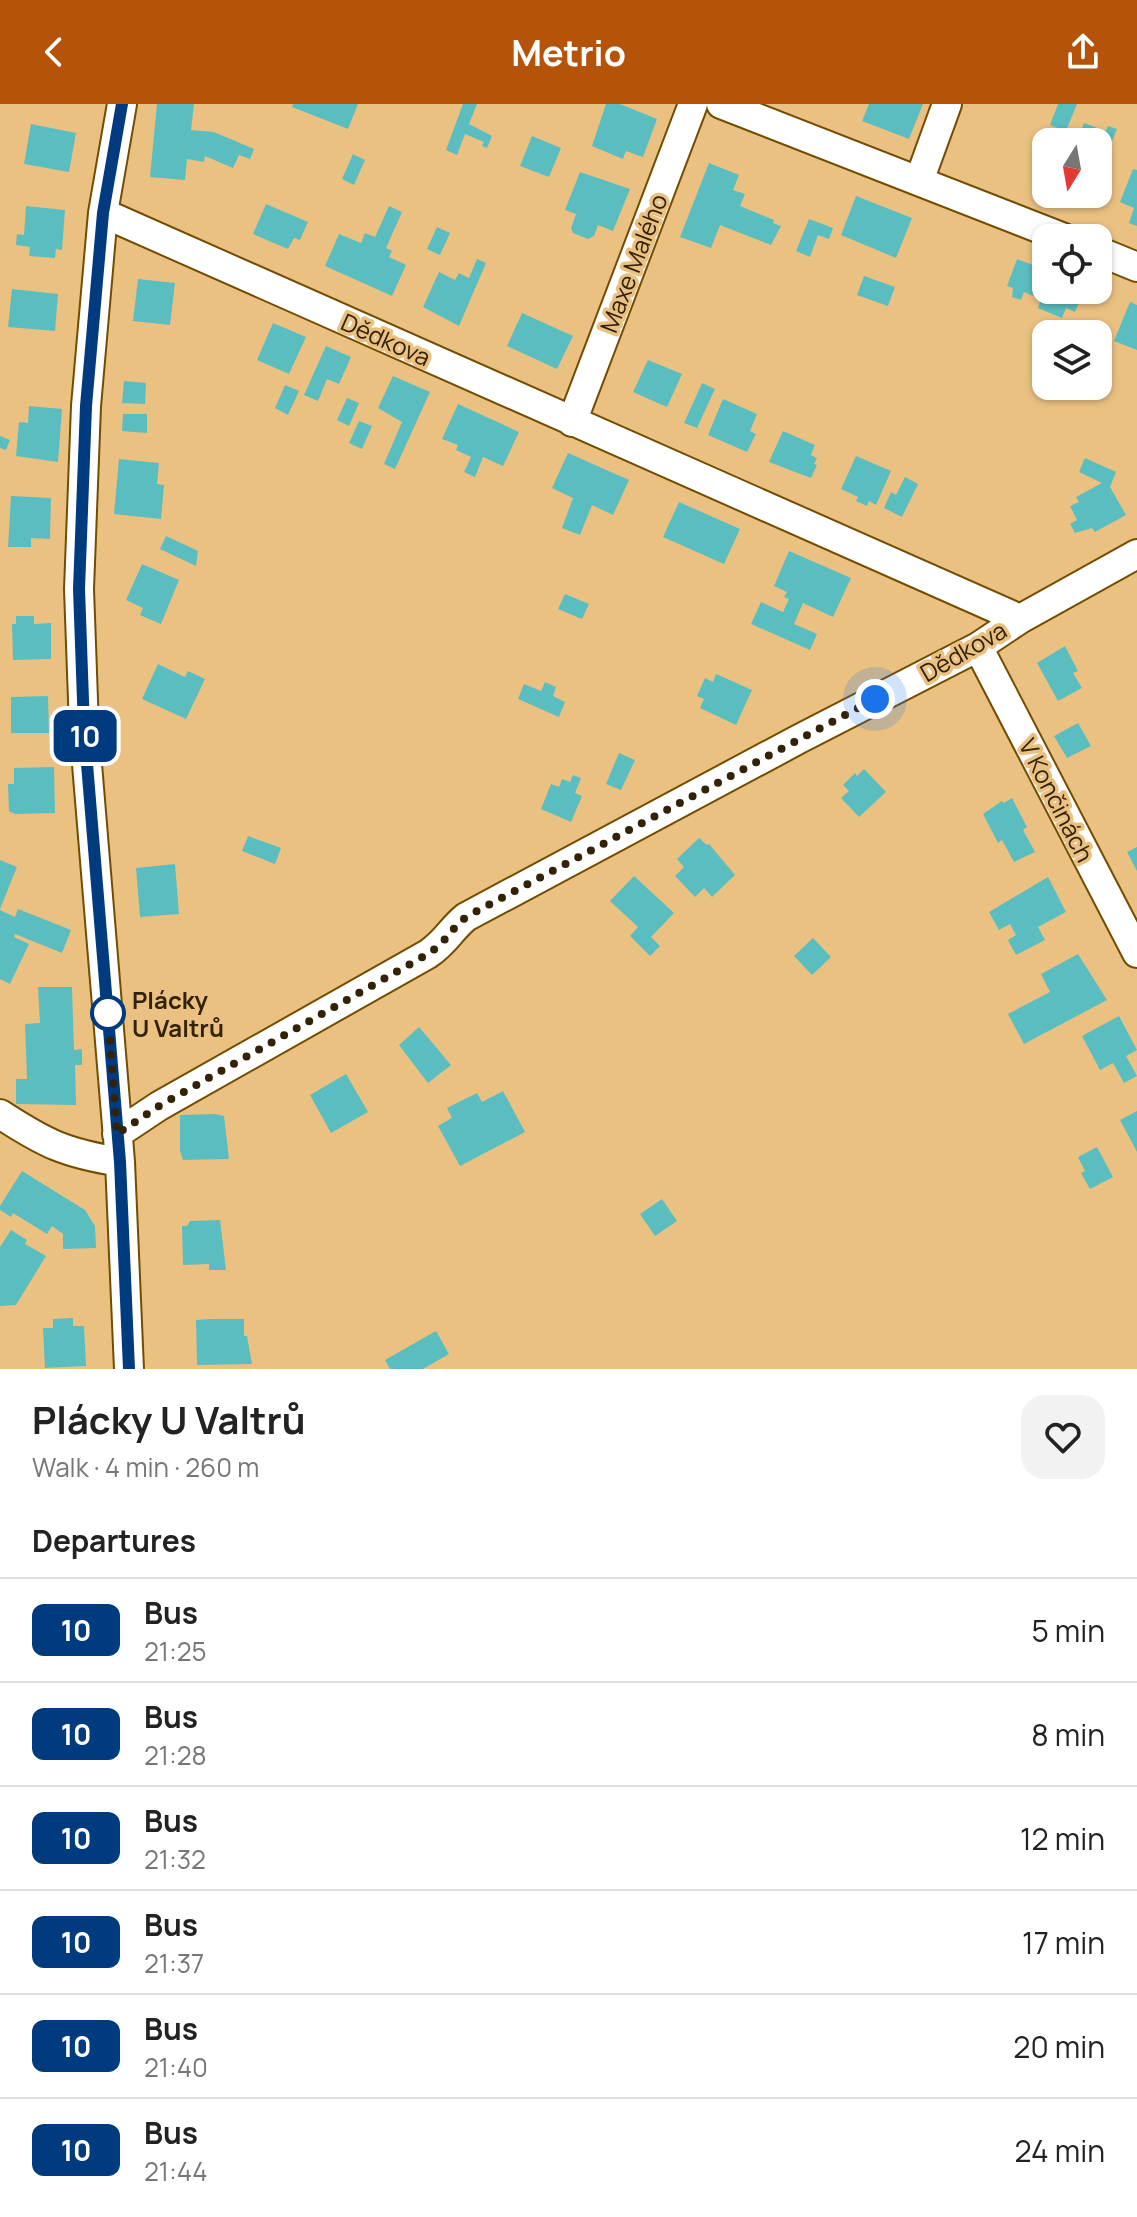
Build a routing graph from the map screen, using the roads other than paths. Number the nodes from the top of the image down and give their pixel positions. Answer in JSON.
{"nodes":[{"id":1,"x":122,"y":104,"type":"edge"},
{"id":2,"x":693,"y":104,"type":"edge"},
{"id":3,"x":721,"y":104,"type":"edge"},
{"id":4,"x":947,"y":104,"type":"edge"},
{"id":5,"x":919,"y":181,"type":"junction"},
{"id":6,"x":103,"y":213,"type":"junction"},
{"id":7,"x":1032,"y":225,"type":"edge"},
{"id":8,"x":1112,"y":257,"type":"edge"},
{"id":9,"x":1137,"y":267,"type":"edge"},
{"id":10,"x":572,"y":422,"type":"junction"},
{"id":11,"x":1137,"y":554,"type":"edge"},
{"id":12,"x":1020,"y":619,"type":"junction"},
{"id":13,"x":978,"y":647,"type":"junction"},
{"id":14,"x":1137,"y":953,"type":"edge"},
{"id":15,"x":0,"y":1114,"type":"edge"},
{"id":16,"x":117,"y":1134,"type":"junction"},
{"id":17,"x":120,"y":1162,"type":"junction"},
{"id":18,"x":129,"y":1369,"type":"edge"}],
"edges":[{"from":1,"to":6,"type":"street"},
{"from":2,"to":10,"type":"street","name":"Maxe Malého"},
{"from":3,"to":5,"type":"street"},
{"from":4,"to":5,"type":"street"},
{"from":5,"to":7,"type":"street"},
{"from":6,"to":10,"type":"street","name":"Dědkova"},
{"from":6,"to":16,"type":"street"},
{"from":8,"to":9,"type":"street"},
{"from":10,"to":12,"type":"street","name":"Dědkova"},
{"from":11,"to":12,"type":"street","name":"Dědkova"},
{"from":12,"to":13,"type":"street","name":"Dědkova"},
{"from":13,"to":14,"type":"street","name":"V Končinách"},
{"from":13,"to":16,"type":"street","name":"Dědkova"},
{"from":15,"to":17,"type":"street"},
{"from":16,"to":17,"type":"street"},
{"from":17,"to":18,"type":"street"}]}
